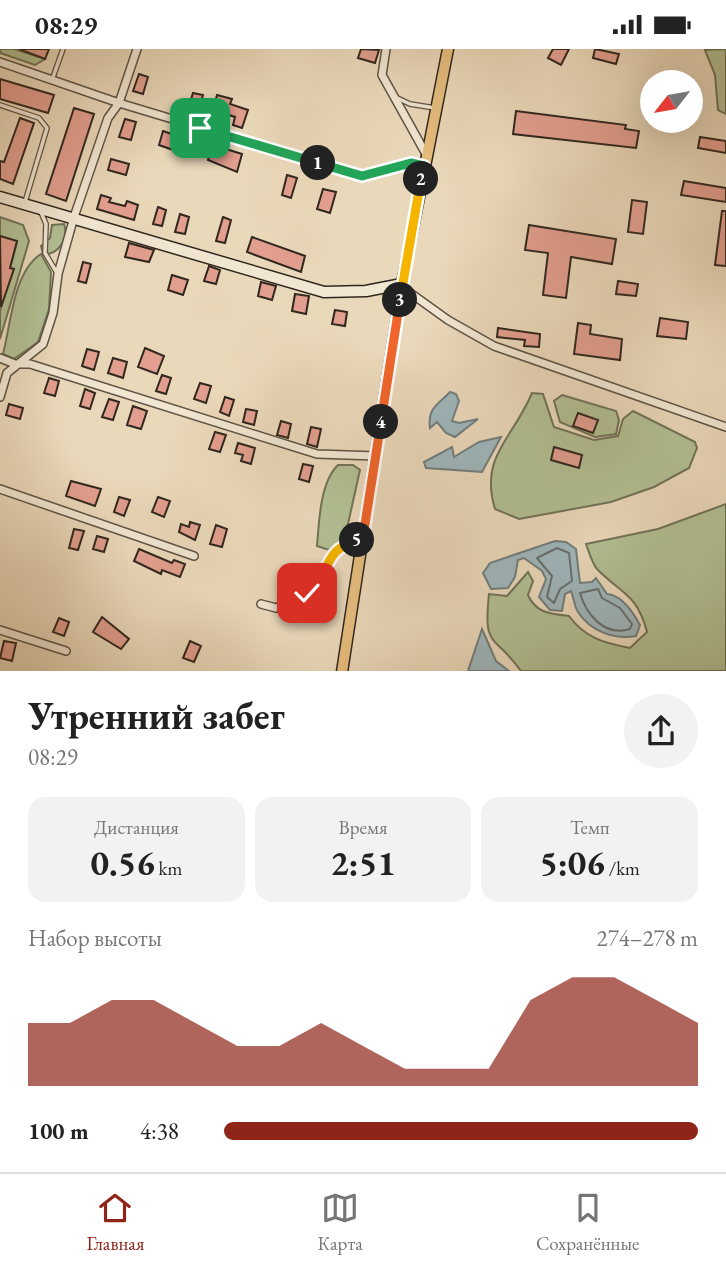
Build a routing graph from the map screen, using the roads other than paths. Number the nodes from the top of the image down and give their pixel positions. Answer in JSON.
{"nodes":[{"id":1,"x":63,"y":49,"type":"edge"},
{"id":2,"x":138,"y":49,"type":"edge"},
{"id":3,"x":386,"y":49,"type":"edge"},
{"id":4,"x":448,"y":49,"type":"edge"},
{"id":5,"x":0,"y":62,"type":"edge"},
{"id":6,"x":52,"y":80,"type":"junction"},
{"id":7,"x":393,"y":96,"type":"junction"},
{"id":8,"x":119,"y":103,"type":"junction"},
{"id":9,"x":0,"y":106,"type":"edge"},
{"id":10,"x":436,"y":108,"type":"junction"},
{"id":11,"x":425,"y":160,"type":"junction"},
{"id":12,"x":0,"y":197,"type":"edge"},
{"id":13,"x":24,"y":204,"type":"junction"},
{"id":14,"x":40,"y":210,"type":"junction"},
{"id":15,"x":74,"y":216,"type":"junction"},
{"id":16,"x":58,"y":274,"type":"junction"},
{"id":17,"x":402,"y":286,"type":"junction"},
{"id":18,"x":0,"y":358,"type":"edge"},
{"id":19,"x":15,"y":364,"type":"junction"},
{"id":20,"x":0,"y":397,"type":"edge"},
{"id":21,"x":726,"y":426,"type":"edge"},
{"id":22,"x":376,"y":456,"type":"junction"},
{"id":23,"x":0,"y":489,"type":"edge"},
{"id":24,"x":363,"y":537,"type":"junction"},
{"id":25,"x":194,"y":556,"type":"dead end"},
{"id":26,"x":261,"y":604,"type":"dead end"},
{"id":27,"x":0,"y":630,"type":"edge"},
{"id":28,"x":66,"y":651,"type":"dead end"},
{"id":29,"x":342,"y":671,"type":"edge"}],
"edges":[{"from":1,"to":6,"type":"lane"},
{"from":2,"to":8,"type":"street"},
{"from":3,"to":7,"type":"street"},
{"from":4,"to":10,"type":"main road"},
{"from":5,"to":6,"type":"street"},
{"from":6,"to":8,"type":"street"},
{"from":7,"to":10,"type":"lane"},
{"from":7,"to":11,"type":"street"},
{"from":8,"to":11,"type":"street"},
{"from":8,"to":15,"type":"street"},
{"from":9,"to":13,"type":"lane"},
{"from":10,"to":11,"type":"main road"},
{"from":11,"to":17,"type":"main road"},
{"from":12,"to":13,"type":"street"},
{"from":13,"to":14,"type":"street"},
{"from":14,"to":15,"type":"street"},
{"from":14,"to":16,"type":"lane"},
{"from":15,"to":16,"type":"street"},
{"from":15,"to":17,"type":"street"},
{"from":16,"to":19,"type":"street"},
{"from":17,"to":21,"type":"street"},
{"from":17,"to":22,"type":"main road"},
{"from":18,"to":19,"type":"street"},
{"from":19,"to":20,"type":"street"},
{"from":19,"to":22,"type":"street"},
{"from":22,"to":24,"type":"main road"},
{"from":23,"to":25,"type":"street"},
{"from":24,"to":26,"type":"street"},
{"from":24,"to":29,"type":"main road"},
{"from":27,"to":28,"type":"street"}]}
